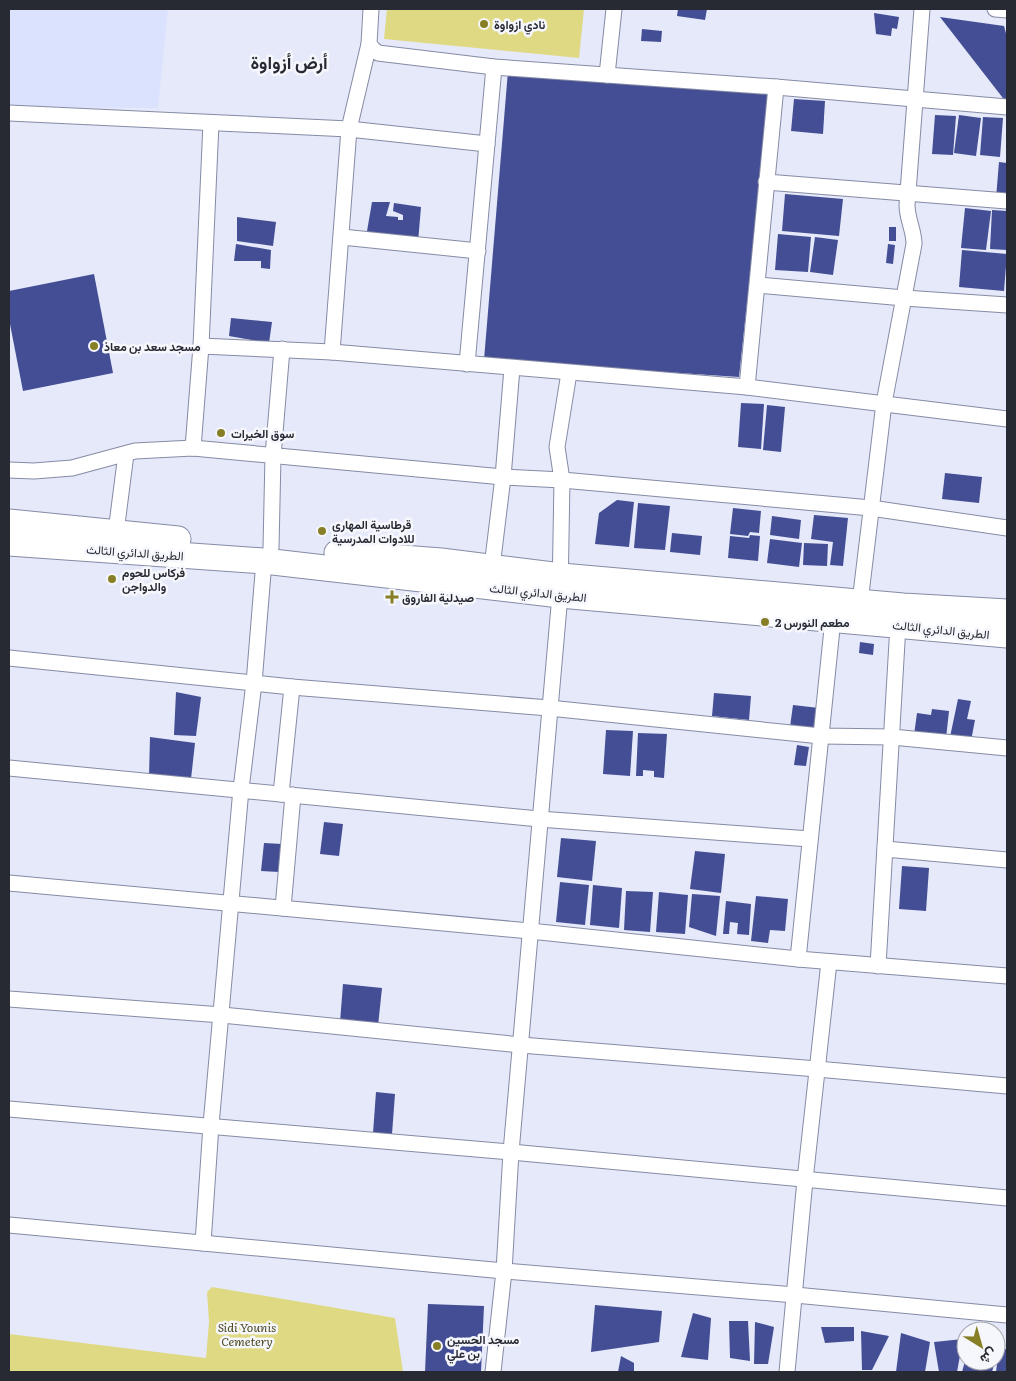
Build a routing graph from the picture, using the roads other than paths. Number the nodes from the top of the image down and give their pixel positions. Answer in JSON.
{"nodes":[{"id":1,"x":371,"y":9,"type":"edge"},
{"id":2,"x":614,"y":9,"type":"edge"},
{"id":3,"x":922,"y":9,"type":"edge"},
{"id":4,"x":995,"y":9,"type":"edge"},
{"id":5,"x":1007,"y":10,"type":"edge"},
{"id":6,"x":369,"y":44,"type":"junction"},
{"id":7,"x":494,"y":67,"type":"junction"},
{"id":8,"x":607,"y":75,"type":"junction"},
{"id":9,"x":776,"y":87,"type":"junction"},
{"id":10,"x":915,"y":99,"type":"junction"},
{"id":11,"x":1007,"y":107,"type":"edge"},
{"id":12,"x":9,"y":113,"type":"edge"},
{"id":13,"x":211,"y":123,"type":"junction"},
{"id":14,"x":349,"y":129,"type":"junction"},
{"id":15,"x":488,"y":144,"type":"junction"},
{"id":16,"x":766,"y":182,"type":"junction"},
{"id":17,"x":908,"y":194,"type":"junction"},
{"id":18,"x":1007,"y":201,"type":"edge"},
{"id":19,"x":342,"y":236,"type":"junction"},
{"id":20,"x":478,"y":251,"type":"junction"},
{"id":21,"x":758,"y":285,"type":"junction"},
{"id":22,"x":904,"y":298,"type":"junction"},
{"id":23,"x":1007,"y":305,"type":"edge"},
{"id":24,"x":201,"y":346,"type":"junction"},
{"id":25,"x":282,"y":349,"type":"junction"},
{"id":26,"x":332,"y":352,"type":"junction"},
{"id":27,"x":467,"y":364,"type":"junction"},
{"id":28,"x":512,"y":368,"type":"junction"},
{"id":29,"x":569,"y":373,"type":"junction"},
{"id":30,"x":747,"y":387,"type":"junction"},
{"id":31,"x":884,"y":403,"type":"junction"},
{"id":32,"x":1007,"y":419,"type":"edge"},
{"id":33,"x":193,"y":448,"type":"junction"},
{"id":34,"x":126,"y":454,"type":"junction"},
{"id":35,"x":273,"y":456,"type":"junction"},
{"id":36,"x":9,"y":470,"type":"edge"},
{"id":37,"x":503,"y":477,"type":"junction"},
{"id":38,"x":562,"y":480,"type":"junction"},
{"id":39,"x":871,"y":508,"type":"junction"},
{"id":40,"x":9,"y":522,"type":"edge"},
{"id":41,"x":1007,"y":528,"type":"edge"},
{"id":42,"x":116,"y":532,"type":"junction"},
{"id":43,"x":9,"y":543,"type":"edge"},
{"id":44,"x":268,"y":554,"type":"junction"},
{"id":45,"x":492,"y":567,"type":"junction"},
{"id":46,"x":561,"y":585,"type":"junction"},
{"id":47,"x":860,"y":602,"type":"junction"},
{"id":48,"x":1007,"y":612,"type":"edge"},
{"id":49,"x":833,"y":620,"type":"junction"},
{"id":50,"x":898,"y":625,"type":"junction"},
{"id":51,"x":1007,"y":635,"type":"edge"},
{"id":52,"x":9,"y":658,"type":"edge"},
{"id":53,"x":254,"y":683,"type":"junction"},
{"id":54,"x":292,"y":688,"type":"junction"},
{"id":55,"x":549,"y":708,"type":"junction"},
{"id":56,"x":821,"y":736,"type":"junction"},
{"id":57,"x":892,"y":736,"type":"junction"},
{"id":58,"x":1007,"y":748,"type":"edge"},
{"id":59,"x":9,"y":768,"type":"edge"},
{"id":60,"x":242,"y":789,"type":"junction"},
{"id":61,"x":287,"y":795,"type":"junction"},
{"id":62,"x":539,"y":819,"type":"junction"},
{"id":63,"x":810,"y":839,"type":"junction"},
{"id":64,"x":885,"y":849,"type":"junction"},
{"id":65,"x":1007,"y":860,"type":"edge"},
{"id":66,"x":9,"y":883,"type":"edge"},
{"id":67,"x":232,"y":904,"type":"junction"},
{"id":68,"x":283,"y":908,"type":"junction"},
{"id":69,"x":530,"y":930,"type":"junction"},
{"id":70,"x":798,"y":959,"type":"junction"},
{"id":71,"x":829,"y":962,"type":"junction"},
{"id":72,"x":878,"y":966,"type":"junction"},
{"id":73,"x":1007,"y":976,"type":"edge"},
{"id":74,"x":9,"y":999,"type":"edge"},
{"id":75,"x":222,"y":1015,"type":"junction"},
{"id":76,"x":522,"y":1045,"type":"junction"},
{"id":77,"x":817,"y":1069,"type":"junction"},
{"id":78,"x":1007,"y":1086,"type":"edge"},
{"id":79,"x":9,"y":1108,"type":"edge"},
{"id":80,"x":211,"y":1125,"type":"junction"},
{"id":81,"x":511,"y":1152,"type":"junction"},
{"id":82,"x":805,"y":1180,"type":"junction"},
{"id":83,"x":1007,"y":1198,"type":"edge"},
{"id":84,"x":9,"y":1225,"type":"edge"},
{"id":85,"x":203,"y":1243,"type":"junction"},
{"id":86,"x":504,"y":1271,"type":"junction"},
{"id":87,"x":795,"y":1295,"type":"junction"},
{"id":88,"x":1007,"y":1315,"type":"edge"},
{"id":89,"x":493,"y":1372,"type":"edge"},
{"id":90,"x":787,"y":1372,"type":"edge"}],
"edges":[{"from":1,"to":6,"type":"street"},
{"from":2,"to":8,"type":"street"},
{"from":3,"to":10,"type":"street"},
{"from":4,"to":5,"type":"street"},
{"from":6,"to":7,"type":"street"},
{"from":6,"to":14,"type":"street"},
{"from":7,"to":8,"type":"street"},
{"from":7,"to":15,"type":"street"},
{"from":8,"to":9,"type":"street"},
{"from":9,"to":10,"type":"street"},
{"from":9,"to":16,"type":"street"},
{"from":10,"to":11,"type":"street"},
{"from":10,"to":17,"type":"street"},
{"from":12,"to":13,"type":"street"},
{"from":13,"to":14,"type":"street"},
{"from":13,"to":24,"type":"street"},
{"from":14,"to":15,"type":"street"},
{"from":14,"to":19,"type":"street"},
{"from":15,"to":20,"type":"street"},
{"from":16,"to":17,"type":"street"},
{"from":16,"to":21,"type":"street"},
{"from":17,"to":18,"type":"street"},
{"from":17,"to":22,"type":"street"},
{"from":19,"to":20,"type":"street"},
{"from":19,"to":26,"type":"street"},
{"from":20,"to":27,"type":"street"},
{"from":21,"to":22,"type":"street"},
{"from":21,"to":30,"type":"street"},
{"from":22,"to":23,"type":"street"},
{"from":22,"to":31,"type":"street"},
{"from":24,"to":25,"type":"street"},
{"from":24,"to":33,"type":"street"},
{"from":25,"to":26,"type":"street"},
{"from":25,"to":35,"type":"street"},
{"from":26,"to":27,"type":"street"},
{"from":27,"to":28,"type":"street"},
{"from":28,"to":29,"type":"street"},
{"from":28,"to":37,"type":"street"},
{"from":29,"to":30,"type":"street"},
{"from":29,"to":38,"type":"street"},
{"from":30,"to":31,"type":"street"},
{"from":31,"to":32,"type":"street"},
{"from":31,"to":39,"type":"street"},
{"from":33,"to":34,"type":"street"},
{"from":33,"to":35,"type":"street"},
{"from":34,"to":36,"type":"street"},
{"from":34,"to":42,"type":"street"},
{"from":35,"to":37,"type":"street"},
{"from":35,"to":44,"type":"street"},
{"from":37,"to":38,"type":"street"},
{"from":37,"to":45,"type":"street"},
{"from":38,"to":39,"type":"street"},
{"from":38,"to":46,"type":"street"},
{"from":39,"to":41,"type":"street"},
{"from":39,"to":47,"type":"street"},
{"from":40,"to":42,"type":"highway","name":"الطريق الدائري الثالث"},
{"from":42,"to":44,"type":"highway","name":"الطريق الدائري الثالث"},
{"from":43,"to":44,"type":"highway","name":"الطريق الدائري الثالث"},
{"from":44,"to":45,"type":"highway","name":"الطريق الدائري الثالث"},
{"from":44,"to":46,"type":"highway","name":"الطريق الدائري الثالث"},
{"from":44,"to":53,"type":"street"},
{"from":45,"to":46,"type":"highway","name":"الطريق الدائري الثالث"},
{"from":46,"to":47,"type":"highway","name":"الطريق الدائري الثالث"},
{"from":46,"to":49,"type":"highway","name":"الطريق الدائري الثالث"},
{"from":46,"to":55,"type":"street"},
{"from":47,"to":48,"type":"highway","name":"الطريق الدائري الثالث"},
{"from":49,"to":50,"type":"highway","name":"الطريق الدائري الثالث"},
{"from":49,"to":56,"type":"street"},
{"from":50,"to":51,"type":"highway","name":"الطريق الدائري الثالث"},
{"from":50,"to":57,"type":"street"},
{"from":52,"to":53,"type":"street"},
{"from":53,"to":54,"type":"street"},
{"from":53,"to":60,"type":"street"},
{"from":54,"to":55,"type":"street"},
{"from":54,"to":61,"type":"street"},
{"from":55,"to":56,"type":"street"},
{"from":55,"to":62,"type":"street"},
{"from":56,"to":57,"type":"street"},
{"from":56,"to":63,"type":"street"},
{"from":57,"to":58,"type":"street"},
{"from":57,"to":64,"type":"street"},
{"from":59,"to":60,"type":"street"},
{"from":60,"to":61,"type":"street"},
{"from":60,"to":67,"type":"street"},
{"from":61,"to":62,"type":"street"},
{"from":61,"to":68,"type":"street"},
{"from":62,"to":63,"type":"street"},
{"from":62,"to":69,"type":"street"},
{"from":63,"to":70,"type":"street"},
{"from":64,"to":65,"type":"street"},
{"from":64,"to":72,"type":"street"},
{"from":66,"to":67,"type":"street"},
{"from":67,"to":68,"type":"street"},
{"from":67,"to":75,"type":"street"},
{"from":68,"to":69,"type":"street"},
{"from":69,"to":70,"type":"street"},
{"from":69,"to":76,"type":"street"},
{"from":70,"to":71,"type":"street"},
{"from":71,"to":72,"type":"street"},
{"from":71,"to":77,"type":"street"},
{"from":72,"to":73,"type":"street"},
{"from":74,"to":75,"type":"street"},
{"from":75,"to":76,"type":"street"},
{"from":75,"to":80,"type":"street"},
{"from":76,"to":77,"type":"street"},
{"from":76,"to":81,"type":"street"},
{"from":77,"to":78,"type":"street"},
{"from":77,"to":82,"type":"street"},
{"from":79,"to":80,"type":"street"},
{"from":80,"to":81,"type":"street"},
{"from":80,"to":85,"type":"street"},
{"from":81,"to":82,"type":"street"},
{"from":81,"to":86,"type":"street"},
{"from":82,"to":83,"type":"street"},
{"from":82,"to":87,"type":"street"},
{"from":84,"to":85,"type":"street"},
{"from":85,"to":86,"type":"street"},
{"from":86,"to":87,"type":"street"},
{"from":86,"to":89,"type":"street"},
{"from":87,"to":88,"type":"street"},
{"from":87,"to":90,"type":"street"}]}
